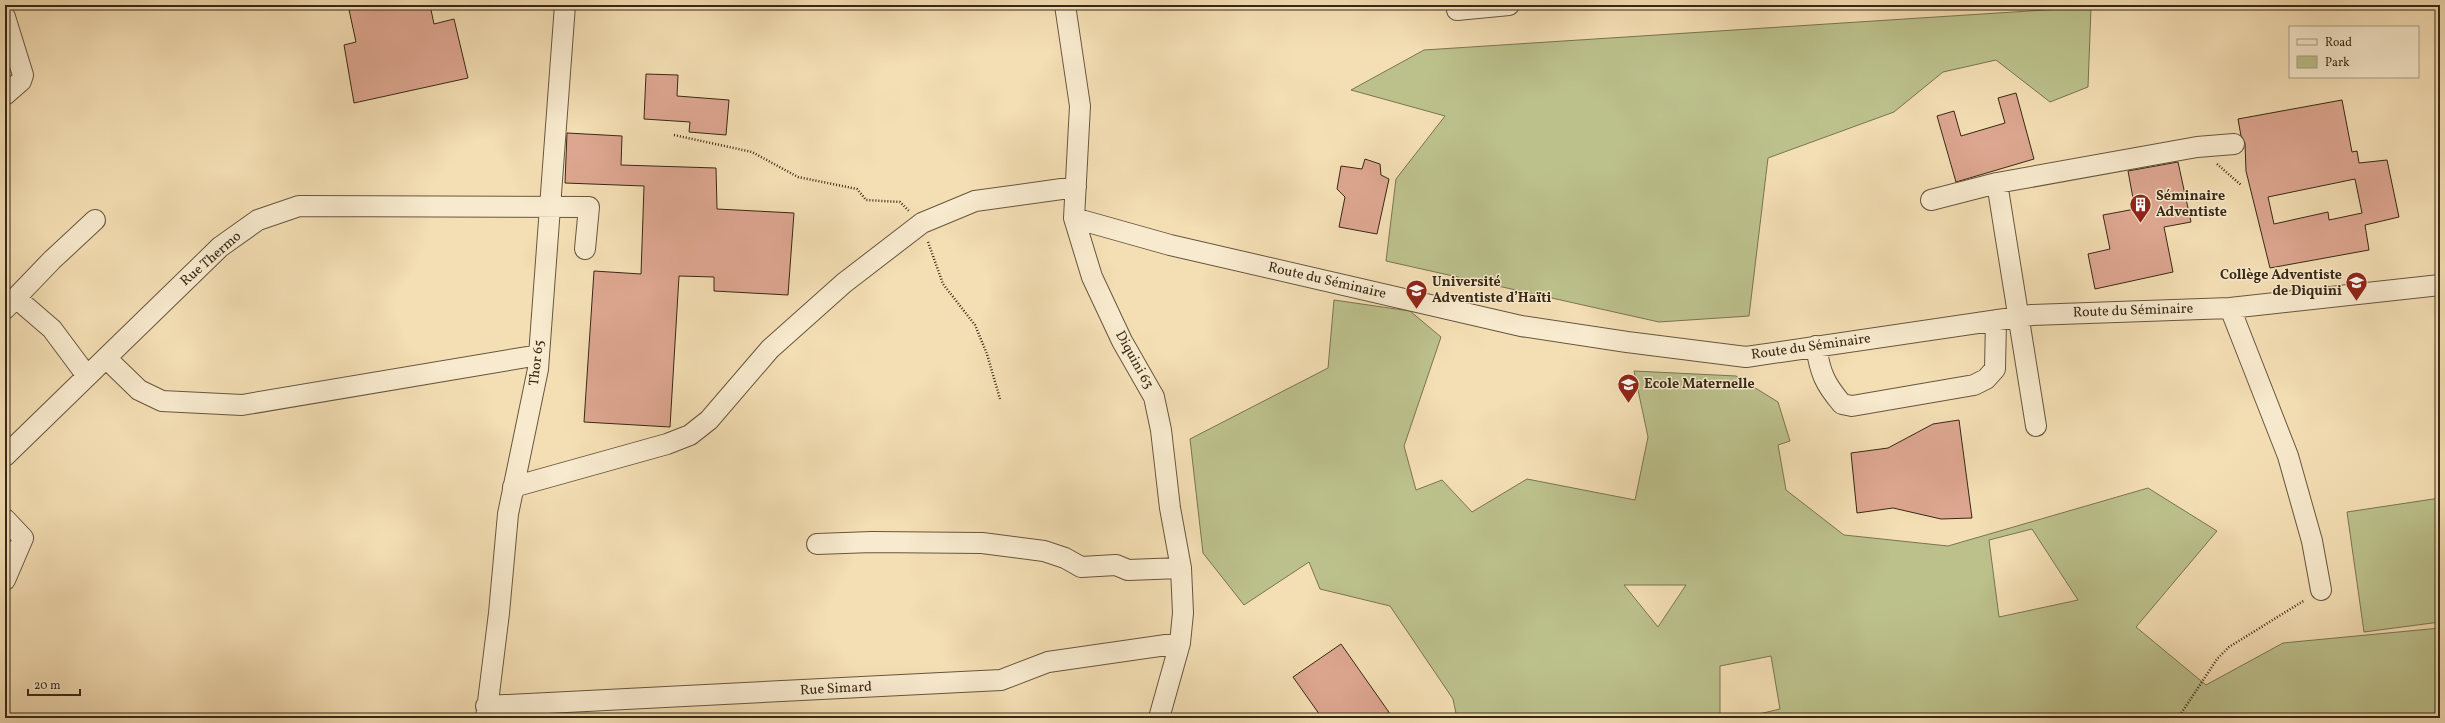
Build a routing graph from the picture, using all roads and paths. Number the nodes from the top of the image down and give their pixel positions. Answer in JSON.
{"nodes":[{"id":1,"x":565,"y":5,"type":"edge"},
{"id":2,"x":1065,"y":5,"type":"edge"},
{"id":3,"x":1509,"y":5,"type":"edge"},
{"id":4,"x":1457,"y":10,"type":"dead end"},
{"id":5,"x":5,"y":17,"type":"edge"},
{"id":6,"x":5,"y":95,"type":"edge"},
{"id":7,"x":674,"y":135,"type":"dead end"},
{"id":8,"x":2234,"y":144,"type":"dead end"},
{"id":9,"x":1997,"y":183,"type":"junction"},
{"id":10,"x":1076,"y":187,"type":"junction"},
{"id":11,"x":1931,"y":200,"type":"dead end"},
{"id":12,"x":551,"y":205,"type":"junction"},
{"id":13,"x":1074,"y":218,"type":"junction"},
{"id":14,"x":95,"y":220,"type":"dead end"},
{"id":15,"x":922,"y":223,"type":"junction"},
{"id":16,"x":585,"y":248,"type":"dead end"},
{"id":17,"x":2440,"y":286,"type":"edge"},
{"id":18,"x":11,"y":304,"type":"edge"},
{"id":19,"x":2230,"y":308,"type":"junction"},
{"id":20,"x":2018,"y":317,"type":"junction"},
{"id":21,"x":1996,"y":320,"type":"junction"},
{"id":22,"x":1816,"y":346,"type":"junction"},
{"id":23,"x":539,"y":355,"type":"junction"},
{"id":24,"x":106,"y":358,"type":"junction"},
{"id":25,"x":87,"y":376,"type":"junction"},
{"id":26,"x":1000,"y":399,"type":"dead end"},
{"id":27,"x":2036,"y":426,"type":"dead end"},
{"id":28,"x":5,"y":456,"type":"edge"},
{"id":29,"x":513,"y":487,"type":"junction"},
{"id":30,"x":5,"y":519,"type":"edge"},
{"id":31,"x":817,"y":544,"type":"dead end"},
{"id":32,"x":1181,"y":568,"type":"junction"},
{"id":33,"x":5,"y":580,"type":"edge"},
{"id":34,"x":2321,"y":590,"type":"joint"},
{"id":35,"x":1180,"y":643,"type":"junction"},
{"id":36,"x":486,"y":712,"type":"edge"},
{"id":37,"x":1159,"y":718,"type":"edge"},
{"id":38,"x":2178,"y":718,"type":"edge"}],
"edges":[{"from":1,"to":12,"type":"street","name":"Thor 65"},
{"from":2,"to":10,"type":"street","name":"Diquini 63"},
{"from":3,"to":4,"type":"street"},
{"from":5,"to":6,"type":"street"},
{"from":7,"to":15,"type":"path"},
{"from":8,"to":9,"type":"street"},
{"from":9,"to":11,"type":"street"},
{"from":9,"to":20,"type":"street"},
{"from":10,"to":13,"type":"street","name":"Diquini 63"},
{"from":10,"to":15,"type":"street"},
{"from":12,"to":16,"type":"street","name":"Rue Thermo"},
{"from":12,"to":23,"type":"street","name":"Thor 65"},
{"from":12,"to":24,"type":"street","name":"Rue Thermo"},
{"from":13,"to":22,"type":"street","name":"Route du Séminaire"},
{"from":13,"to":32,"type":"street","name":"Diquini 63"},
{"from":14,"to":18,"type":"street"},
{"from":15,"to":26,"type":"path"},
{"from":15,"to":29,"type":"street"},
{"from":17,"to":19,"type":"street","name":"Route du Séminaire"},
{"from":18,"to":25,"type":"street"},
{"from":19,"to":20,"type":"street","name":"Route du Séminaire"},
{"from":19,"to":34,"type":"street"},
{"from":20,"to":21,"type":"street","name":"Route du Séminaire"},
{"from":20,"to":27,"type":"street"},
{"from":21,"to":22,"type":"street","name":"Route du Séminaire"},
{"from":21,"to":22,"type":"street"},
{"from":23,"to":24,"type":"street"},
{"from":23,"to":29,"type":"street","name":"Thor 65"},
{"from":24,"to":25,"type":"street","name":"Rue Thermo"},
{"from":25,"to":28,"type":"street","name":"Rue Thermo"},
{"from":29,"to":36,"type":"street","name":"Thor 65"},
{"from":30,"to":33,"type":"street"},
{"from":31,"to":32,"type":"street"},
{"from":32,"to":35,"type":"street","name":"Diquini 63"},
{"from":34,"to":38,"type":"path"},
{"from":35,"to":36,"type":"street","name":"Rue Simard"},
{"from":35,"to":37,"type":"street","name":"Diquini 63"}]}
